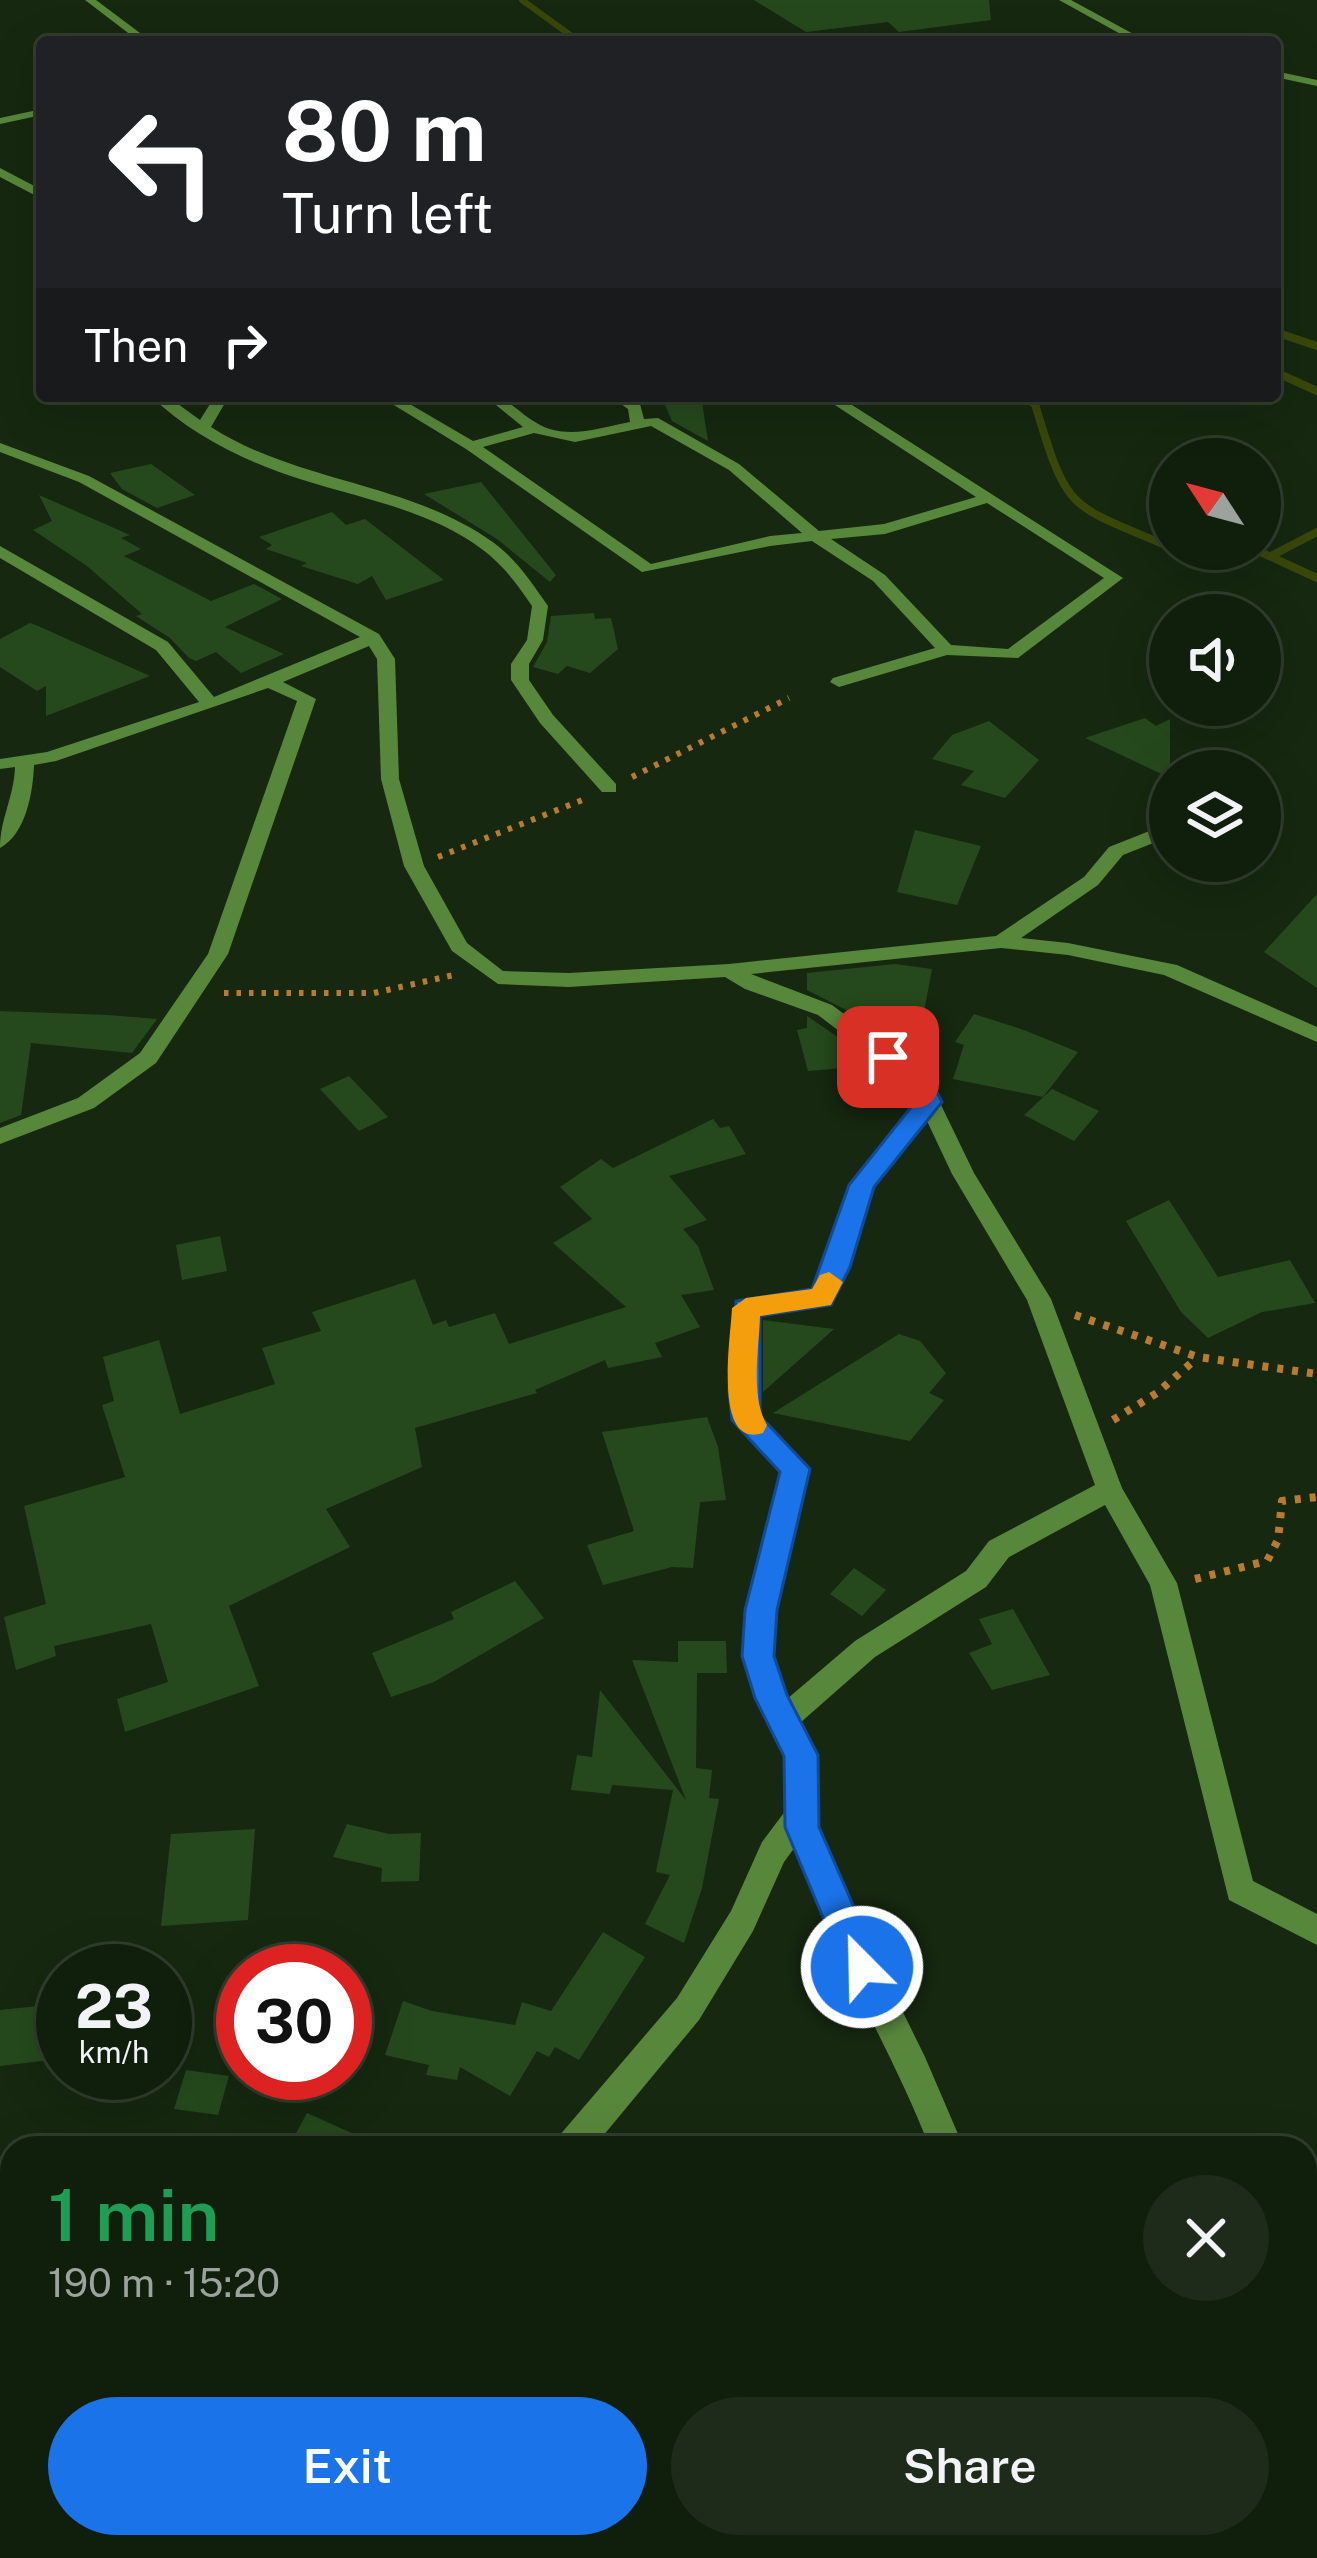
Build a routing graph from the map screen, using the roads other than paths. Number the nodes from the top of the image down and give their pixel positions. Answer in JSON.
{"nodes":[{"id":1,"x":90,"y":0,"type":"edge"},
{"id":2,"x":1064,"y":0,"type":"edge"},
{"id":3,"x":139,"y":36,"type":"edge"},
{"id":4,"x":1133,"y":36,"type":"edge"},
{"id":5,"x":1281,"y":75,"type":"edge"},
{"id":6,"x":1317,"y":83,"type":"edge"},
{"id":7,"x":36,"y":113,"type":"edge"},
{"id":8,"x":0,"y":121,"type":"edge"},
{"id":9,"x":0,"y":172,"type":"edge"},
{"id":10,"x":36,"y":192,"type":"edge"},
{"id":11,"x":166,"y":402,"type":"edge"},
{"id":12,"x":219,"y":402,"type":"edge"},
{"id":13,"x":396,"y":402,"type":"edge"},
{"id":14,"x":499,"y":402,"type":"edge"},
{"id":15,"x":627,"y":402,"type":"edge"},
{"id":16,"x":837,"y":402,"type":"edge"},
{"id":17,"x":638,"y":423,"type":"junction"},
{"id":18,"x":202,"y":429,"type":"junction"},
{"id":19,"x":534,"y":429,"type":"junction"},
{"id":20,"x":470,"y":446,"type":"junction"},
{"id":21,"x":0,"y":447,"type":"edge"},
{"id":22,"x":988,"y":498,"type":"junction"},
{"id":23,"x":815,"y":536,"type":"junction"},
{"id":24,"x":0,"y":551,"type":"edge"},
{"id":25,"x":373,"y":638,"type":"junction"},
{"id":26,"x":946,"y":650,"type":"junction"},
{"id":27,"x":839,"y":682,"type":"dead end"},
{"id":28,"x":270,"y":683,"type":"junction"},
{"id":29,"x":210,"y":704,"type":"junction"},
{"id":30,"x":25,"y":760,"type":"junction"},
{"id":31,"x":0,"y":764,"type":"edge"},
{"id":32,"x":609,"y":788,"type":"dead end"},
{"id":33,"x":1149,"y":838,"type":"edge"},
{"id":34,"x":0,"y":842,"type":"edge"},
{"id":35,"x":1001,"y":942,"type":"junction"},
{"id":36,"x":729,"y":970,"type":"junction"},
{"id":37,"x":1317,"y":1035,"type":"edge"},
{"id":38,"x":929,"y":1102,"type":"junction"},
{"id":39,"x":0,"y":1136,"type":"edge"},
{"id":40,"x":1110,"y":1490,"type":"junction"},
{"id":41,"x":783,"y":1720,"type":"junction"},
{"id":42,"x":802,"y":1813,"type":"junction"},
{"id":43,"x":1317,"y":1930,"type":"edge"},
{"id":44,"x":582,"y":2136,"type":"edge"},
{"id":45,"x":943,"y":2136,"type":"edge"}],
"edges":[{"from":1,"to":3,"type":"street"},
{"from":2,"to":4,"type":"street"},
{"from":5,"to":6,"type":"street"},
{"from":7,"to":8,"type":"street"},
{"from":9,"to":10,"type":"street"},
{"from":11,"to":18,"type":"street"},
{"from":12,"to":18,"type":"street"},
{"from":13,"to":20,"type":"street"},
{"from":14,"to":19,"type":"street"},
{"from":15,"to":17,"type":"street"},
{"from":16,"to":22,"type":"street"},
{"from":17,"to":19,"type":"street"},
{"from":17,"to":23,"type":"street"},
{"from":18,"to":32,"type":"street"},
{"from":19,"to":20,"type":"street"},
{"from":20,"to":23,"type":"street"},
{"from":21,"to":25,"type":"street"},
{"from":22,"to":23,"type":"street"},
{"from":22,"to":26,"type":"street"},
{"from":23,"to":26,"type":"street"},
{"from":24,"to":29,"type":"street"},
{"from":25,"to":28,"type":"street"},
{"from":25,"to":36,"type":"street"},
{"from":26,"to":27,"type":"street"},
{"from":28,"to":29,"type":"street"},
{"from":28,"to":39,"type":"street"},
{"from":29,"to":30,"type":"street"},
{"from":30,"to":31,"type":"street"},
{"from":30,"to":34,"type":"street"},
{"from":33,"to":35,"type":"street"},
{"from":35,"to":36,"type":"street"},
{"from":35,"to":37,"type":"street"},
{"from":36,"to":38,"type":"street"},
{"from":38,"to":40,"type":"street"},
{"from":38,"to":41,"type":"street"},
{"from":40,"to":41,"type":"street"},
{"from":40,"to":43,"type":"street"},
{"from":41,"to":42,"type":"street"},
{"from":42,"to":44,"type":"street"},
{"from":42,"to":45,"type":"street"}]}
